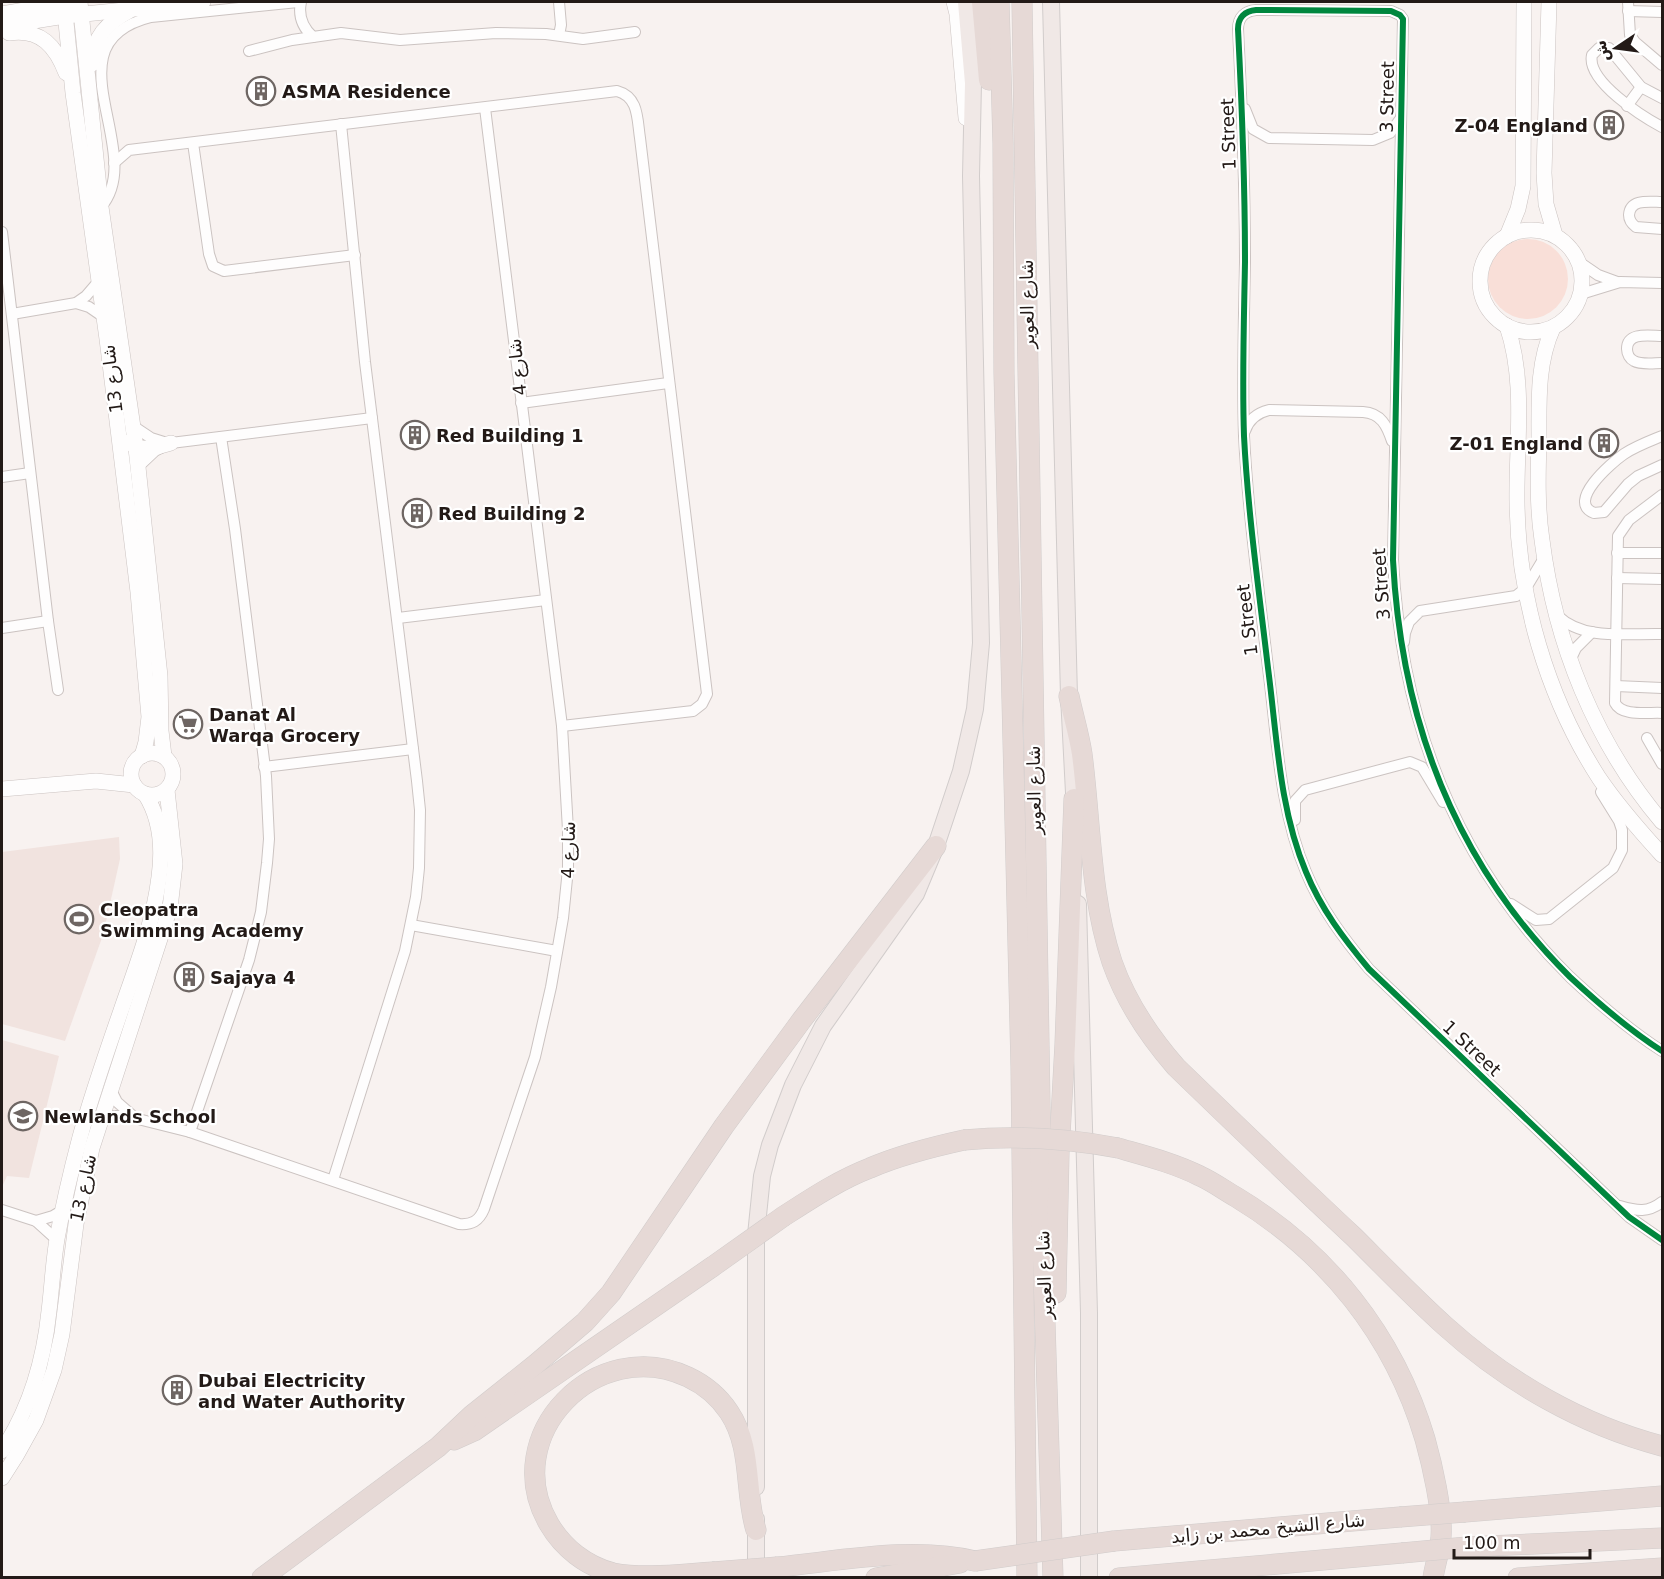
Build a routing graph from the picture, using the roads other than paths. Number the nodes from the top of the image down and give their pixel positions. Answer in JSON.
{"nodes":[{"id":1,"x":203,"y":2,"type":"edge"},
{"id":2,"x":299,"y":2,"type":"edge"},
{"id":3,"x":559,"y":2,"type":"edge"},
{"id":4,"x":954,"y":2,"type":"edge"},
{"id":5,"x":966,"y":2,"type":"edge"},
{"id":6,"x":982,"y":2,"type":"edge"},
{"id":7,"x":999,"y":2,"type":"edge"},
{"id":8,"x":1022,"y":2,"type":"edge"},
{"id":9,"x":1051,"y":2,"type":"edge"},
{"id":10,"x":1058,"y":2,"type":"edge"},
{"id":11,"x":1524,"y":2,"type":"edge"},
{"id":12,"x":1549,"y":2,"type":"edge"},
{"id":13,"x":72,"y":6,"type":"edge"},
{"id":14,"x":1628,"y":6,"type":"edge"},
{"id":15,"x":135,"y":8,"type":"junction"},
{"id":16,"x":1662,"y":12,"type":"edge"},
{"id":17,"x":2,"y":14,"type":"edge"},
{"id":18,"x":1403,"y":24,"type":"joint"},
{"id":19,"x":2,"y":26,"type":"edge"},
{"id":20,"x":1052,"y":26,"type":"junction"},
{"id":21,"x":635,"y":32,"type":"dead end"},
{"id":22,"x":2,"y":34,"type":"edge"},
{"id":23,"x":559,"y":35,"type":"junction"},
{"id":24,"x":313,"y":37,"type":"junction"},
{"id":25,"x":249,"y":51,"type":"dead end"},
{"id":26,"x":1662,"y":65,"type":"edge"},
{"id":27,"x":1641,"y":87,"type":"junction"},
{"id":28,"x":90,"y":89,"type":"junction"},
{"id":29,"x":74,"y":93,"type":"junction"},
{"id":30,"x":1662,"y":98,"type":"edge"},
{"id":31,"x":1242,"y":100,"type":"junction"},
{"id":32,"x":1627,"y":106,"type":"junction"},
{"id":33,"x":486,"y":108,"type":"junction"},
{"id":34,"x":1401,"y":118,"type":"junction"},
{"id":35,"x":341,"y":124,"type":"junction"},
{"id":36,"x":1662,"y":127,"type":"edge"},
{"id":37,"x":110,"y":135,"type":"junction"},
{"id":38,"x":193,"y":143,"type":"junction"},
{"id":39,"x":1003,"y":144,"type":"junction"},
{"id":40,"x":129,"y":150,"type":"junction"},
{"id":41,"x":114,"y":163,"type":"junction"},
{"id":42,"x":971,"y":176,"type":"junction"},
{"id":43,"x":1662,"y":202,"type":"edge"},
{"id":44,"x":101,"y":207,"type":"junction"},
{"id":45,"x":1662,"y":229,"type":"edge"},
{"id":46,"x":2,"y":232,"type":"edge"},
{"id":47,"x":1555,"y":235,"type":"junction"},
{"id":48,"x":1507,"y":236,"type":"junction"},
{"id":49,"x":355,"y":255,"type":"junction"},
{"id":50,"x":1579,"y":262,"type":"junction"},
{"id":51,"x":98,"y":282,"type":"junction"},
{"id":52,"x":1620,"y":282,"type":"junction"},
{"id":53,"x":1662,"y":283,"type":"edge"},
{"id":54,"x":1581,"y":294,"type":"junction"},
{"id":55,"x":76,"y":303,"type":"junction"},
{"id":56,"x":12,"y":314,"type":"junction"},
{"id":57,"x":105,"y":318,"type":"junction"},
{"id":58,"x":1507,"y":326,"type":"junction"},
{"id":59,"x":1553,"y":328,"type":"junction"},
{"id":60,"x":1662,"y":336,"type":"edge"},
{"id":61,"x":1662,"y":363,"type":"edge"},
{"id":62,"x":111,"y":376,"type":"junction"},
{"id":63,"x":668,"y":383,"type":"junction"},
{"id":64,"x":521,"y":403,"type":"junction"},
{"id":65,"x":372,"y":418,"type":"junction"},
{"id":66,"x":133,"y":426,"type":"junction"},
{"id":67,"x":1244,"y":433,"type":"junction"},
{"id":68,"x":1662,"y":436,"type":"edge"},
{"id":69,"x":221,"y":437,"type":"junction"},
{"id":70,"x":171,"y":443,"type":"junction"},
{"id":71,"x":1394,"y":447,"type":"junction"},
{"id":72,"x":136,"y":448,"type":"junction"},
{"id":73,"x":1662,"y":465,"type":"edge"},
{"id":74,"x":138,"y":467,"type":"junction"},
{"id":75,"x":30,"y":473,"type":"junction"},
{"id":76,"x":2,"y":477,"type":"edge"},
{"id":77,"x":1662,"y":495,"type":"edge"},
{"id":78,"x":1662,"y":553,"type":"edge"},
{"id":79,"x":1617,"y":554,"type":"junction"},
{"id":80,"x":1544,"y":557,"type":"junction"},
{"id":81,"x":1617,"y":578,"type":"junction"},
{"id":82,"x":1662,"y":579,"type":"edge"},
{"id":83,"x":1526,"y":588,"type":"junction"},
{"id":84,"x":546,"y":600,"type":"junction"},
{"id":85,"x":1555,"y":614,"type":"junction"},
{"id":86,"x":398,"y":618,"type":"junction"},
{"id":87,"x":48,"y":621,"type":"junction"},
{"id":88,"x":2,"y":628,"type":"edge"},
{"id":89,"x":1592,"y":632,"type":"junction"},
{"id":90,"x":1617,"y":633,"type":"junction"},
{"id":91,"x":1662,"y":634,"type":"edge"},
{"id":92,"x":1570,"y":661,"type":"junction"},
{"id":93,"x":1404,"y":663,"type":"junction"},
{"id":94,"x":1616,"y":686,"type":"junction"},
{"id":95,"x":1662,"y":688,"type":"edge"},
{"id":96,"x":58,"y":690,"type":"dead end"},
{"id":97,"x":1069,"y":696,"type":"junction"},
{"id":98,"x":1662,"y":713,"type":"edge"},
{"id":99,"x":562,"y":726,"type":"junction"},
{"id":100,"x":1647,"y":738,"type":"dead end"},
{"id":101,"x":1577,"y":740,"type":"junction"},
{"id":102,"x":413,"y":749,"type":"junction"},
{"id":103,"x":164,"y":756,"type":"junction"},
{"id":104,"x":137,"y":761,"type":"junction"},
{"id":105,"x":1662,"y":764,"type":"edge"},
{"id":106,"x":264,"y":767,"type":"junction"},
{"id":107,"x":96,"y":781,"type":"junction"},
{"id":108,"x":2,"y":789,"type":"edge"},
{"id":109,"x":167,"y":789,"type":"junction"},
{"id":110,"x":140,"y":790,"type":"junction"},
{"id":111,"x":1074,"y":799,"type":"junction"},
{"id":112,"x":1452,"y":814,"type":"junction"},
{"id":113,"x":1662,"y":822,"type":"edge"},
{"id":114,"x":936,"y":846,"type":"junction"},
{"id":115,"x":1298,"y":850,"type":"junction"},
{"id":116,"x":1662,"y":855,"type":"edge"},
{"id":117,"x":1502,"y":898,"type":"junction"},
{"id":118,"x":411,"y":925,"type":"junction"},
{"id":119,"x":557,"y":951,"type":"junction"},
{"id":120,"x":1662,"y":1051,"type":"edge"},
{"id":121,"x":111,"y":1090,"type":"junction"},
{"id":122,"x":133,"y":1117,"type":"junction"},
{"id":123,"x":100,"y":1120,"type":"junction"},
{"id":124,"x":190,"y":1132,"type":"junction"},
{"id":125,"x":333,"y":1180,"type":"junction"},
{"id":126,"x":1662,"y":1202,"type":"edge"},
{"id":127,"x":1617,"y":1205,"type":"junction"},
{"id":128,"x":2,"y":1210,"type":"edge"},
{"id":129,"x":63,"y":1210,"type":"junction"},
{"id":130,"x":36,"y":1221,"type":"junction"},
{"id":131,"x":57,"y":1239,"type":"junction"},
{"id":132,"x":1662,"y":1240,"type":"edge"},
{"id":133,"x":1048,"y":1401,"type":"junction"},
{"id":134,"x":1662,"y":1446,"type":"edge"},
{"id":135,"x":438,"y":1447,"type":"junction"},
{"id":136,"x":2,"y":1451,"type":"edge"},
{"id":137,"x":2,"y":1478,"type":"edge"},
{"id":138,"x":1662,"y":1496,"type":"edge"},
{"id":139,"x":756,"y":1530,"type":"junction"},
{"id":140,"x":1662,"y":1538,"type":"edge"},
{"id":141,"x":975,"y":1561,"type":"junction"},
{"id":142,"x":1662,"y":1568,"type":"edge"},
{"id":143,"x":262,"y":1578,"type":"edge"},
{"id":144,"x":756,"y":1578,"type":"edge"},
{"id":145,"x":876,"y":1578,"type":"edge"},
{"id":146,"x":1027,"y":1578,"type":"edge"},
{"id":147,"x":1053,"y":1578,"type":"edge"},
{"id":148,"x":1089,"y":1578,"type":"edge"},
{"id":149,"x":1119,"y":1578,"type":"edge"},
{"id":150,"x":1433,"y":1578,"type":"edge"},
{"id":151,"x":1518,"y":1578,"type":"edge"}],
"edges":[{"from":1,"to":15,"type":"street"},
{"from":2,"to":24,"type":"street"},
{"from":2,"to":37,"type":"street"},
{"from":3,"to":23,"type":"street"},
{"from":4,"to":42,"type":"street"},
{"from":5,"to":42,"type":"main road"},
{"from":6,"to":39,"type":"highway"},
{"from":7,"to":39,"type":"highway","name":"شارع العوير"},
{"from":8,"to":133,"type":"highway","name":"شارع العوير"},
{"from":9,"to":20,"type":"main road"},
{"from":10,"to":20,"type":"street"},
{"from":11,"to":48,"type":"street"},
{"from":12,"to":47,"type":"street"},
{"from":13,"to":15,"type":"street"},
{"from":13,"to":17,"type":"street"},
{"from":13,"to":19,"type":"street"},
{"from":13,"to":28,"type":"street","name":"شارع 13"},
{"from":13,"to":29,"type":"street","name":"شارع 13"},
{"from":14,"to":16,"type":"street"},
{"from":14,"to":26,"type":"street"},
{"from":15,"to":28,"type":"street"},
{"from":18,"to":31,"type":"street","name":"1 Street"},
{"from":18,"to":34,"type":"street","name":"3 Street"},
{"from":20,"to":97,"type":"main road"},
{"from":21,"to":23,"type":"street"},
{"from":22,"to":29,"type":"street"},
{"from":23,"to":24,"type":"street"},
{"from":24,"to":25,"type":"street"},
{"from":27,"to":30,"type":"street"},
{"from":27,"to":32,"type":"street"},
{"from":27,"to":32,"type":"street"},
{"from":28,"to":44,"type":"street","name":"شارع 13"},
{"from":29,"to":51,"type":"street","name":"شارع 13"},
{"from":31,"to":34,"type":"street"},
{"from":31,"to":67,"type":"street","name":"1 Street"},
{"from":32,"to":36,"type":"street"},
{"from":33,"to":35,"type":"street"},
{"from":33,"to":63,"type":"street"},
{"from":33,"to":64,"type":"street","name":"شارع 4"},
{"from":34,"to":71,"type":"street","name":"3 Street"},
{"from":35,"to":38,"type":"street"},
{"from":35,"to":49,"type":"street"},
{"from":37,"to":40,"type":"street"},
{"from":37,"to":41,"type":"street"},
{"from":38,"to":40,"type":"street"},
{"from":38,"to":49,"type":"street"},
{"from":39,"to":146,"type":"highway","name":"شارع العوير"},
{"from":40,"to":41,"type":"street"},
{"from":41,"to":44,"type":"street"},
{"from":42,"to":114,"type":"main road"},
{"from":43,"to":45,"type":"street"},
{"from":44,"to":66,"type":"street","name":"شارع 13"},
{"from":46,"to":56,"type":"street"},
{"from":47,"to":48,"type":"street"},
{"from":47,"to":50,"type":"street"},
{"from":48,"to":58,"type":"street"},
{"from":49,"to":65,"type":"street"},
{"from":50,"to":52,"type":"street"},
{"from":50,"to":54,"type":"street"},
{"from":51,"to":55,"type":"street"},
{"from":51,"to":57,"type":"street","name":"شارع 13"},
{"from":52,"to":53,"type":"street"},
{"from":52,"to":54,"type":"street"},
{"from":54,"to":59,"type":"street"},
{"from":55,"to":56,"type":"street"},
{"from":55,"to":57,"type":"street"},
{"from":56,"to":75,"type":"street"},
{"from":57,"to":62,"type":"street","name":"شارع 13"},
{"from":58,"to":59,"type":"street"},
{"from":58,"to":83,"type":"street"},
{"from":59,"to":80,"type":"street"},
{"from":60,"to":61,"type":"street"},
{"from":62,"to":72,"type":"street"},
{"from":62,"to":104,"type":"street","name":"شارع 13"},
{"from":63,"to":64,"type":"street"},
{"from":63,"to":99,"type":"street"},
{"from":64,"to":84,"type":"street","name":"شارع 4"},
{"from":65,"to":69,"type":"street"},
{"from":65,"to":86,"type":"street"},
{"from":66,"to":70,"type":"street"},
{"from":66,"to":72,"type":"street","name":"شارع 13"},
{"from":67,"to":71,"type":"street"},
{"from":67,"to":115,"type":"street","name":"1 Street"},
{"from":68,"to":73,"type":"street"},
{"from":69,"to":70,"type":"street"},
{"from":69,"to":106,"type":"street"},
{"from":70,"to":72,"type":"street"},
{"from":70,"to":74,"type":"street"},
{"from":71,"to":93,"type":"street","name":"3 Street"},
{"from":72,"to":74,"type":"street","name":"شارع 13"},
{"from":74,"to":103,"type":"street","name":"شارع 13"},
{"from":75,"to":76,"type":"street"},
{"from":75,"to":87,"type":"street"},
{"from":77,"to":79,"type":"street"},
{"from":78,"to":79,"type":"street"},
{"from":79,"to":81,"type":"street"},
{"from":80,"to":83,"type":"street"},
{"from":80,"to":85,"type":"street"},
{"from":81,"to":82,"type":"street"},
{"from":81,"to":90,"type":"street"},
{"from":83,"to":93,"type":"street"},
{"from":83,"to":101,"type":"street"},
{"from":84,"to":86,"type":"street"},
{"from":84,"to":99,"type":"street","name":"شارع 4"},
{"from":85,"to":89,"type":"street"},
{"from":85,"to":92,"type":"street"},
{"from":86,"to":102,"type":"street"},
{"from":87,"to":88,"type":"street"},
{"from":87,"to":96,"type":"street"},
{"from":89,"to":90,"type":"street"},
{"from":89,"to":92,"type":"street"},
{"from":90,"to":91,"type":"street"},
{"from":90,"to":94,"type":"street"},
{"from":92,"to":113,"type":"street"},
{"from":93,"to":112,"type":"street","name":"3 Street"},
{"from":94,"to":95,"type":"street"},
{"from":94,"to":98,"type":"street"},
{"from":97,"to":111,"type":"main road"},
{"from":97,"to":134,"type":"highway"},
{"from":99,"to":119,"type":"street","name":"شارع 4"},
{"from":100,"to":105,"type":"street"},
{"from":101,"to":116,"type":"street"},
{"from":101,"to":117,"type":"street"},
{"from":102,"to":106,"type":"street"},
{"from":102,"to":118,"type":"street"},
{"from":103,"to":104,"type":"street"},
{"from":103,"to":109,"type":"street"},
{"from":104,"to":107,"type":"street"},
{"from":104,"to":110,"type":"street"},
{"from":106,"to":124,"type":"street"},
{"from":107,"to":108,"type":"street"},
{"from":107,"to":110,"type":"street"},
{"from":109,"to":110,"type":"street"},
{"from":109,"to":121,"type":"street","name":"شارع 13"},
{"from":110,"to":129,"type":"street","name":"شارع 13"},
{"from":111,"to":133,"type":"highway"},
{"from":111,"to":148,"type":"main road"},
{"from":112,"to":115,"type":"street"},
{"from":112,"to":117,"type":"street","name":"3 Street"},
{"from":114,"to":135,"type":"highway"},
{"from":114,"to":139,"type":"main road"},
{"from":115,"to":127,"type":"street","name":"1 Street"},
{"from":117,"to":120,"type":"street","name":"3 Street"},
{"from":118,"to":119,"type":"street"},
{"from":118,"to":125,"type":"street"},
{"from":119,"to":125,"type":"street","name":"شارع 4"},
{"from":121,"to":122,"type":"street"},
{"from":121,"to":123,"type":"street","name":"شارع 13"},
{"from":122,"to":123,"type":"street","name":"شارع 4"},
{"from":122,"to":124,"type":"street","name":"شارع 4"},
{"from":123,"to":137,"type":"street","name":"شارع 13"},
{"from":124,"to":125,"type":"street","name":"شارع 4"},
{"from":126,"to":127,"type":"street"},
{"from":127,"to":132,"type":"street","name":"1 Street"},
{"from":128,"to":130,"type":"street"},
{"from":129,"to":130,"type":"street"},
{"from":129,"to":131,"type":"street","name":"شارع 13"},
{"from":130,"to":131,"type":"street"},
{"from":131,"to":136,"type":"street","name":"شارع 13"},
{"from":133,"to":147,"type":"highway","name":"شارع العوير"},
{"from":135,"to":143,"type":"highway"},
{"from":135,"to":150,"type":"highway","bridge":true},
{"from":138,"to":141,"type":"highway","name":"شارع الشيخ محمد بن زايد","bridge":true},
{"from":139,"to":141,"type":"highway","bridge":true},
{"from":139,"to":144,"type":"main road"},
{"from":140,"to":149,"type":"highway","name":"شارع الشيخ محمد بن زايد","bridge":true},
{"from":141,"to":145,"type":"highway","name":"شارع الشيخ محمد بن زايد"},
{"from":142,"to":151,"type":"highway"}]}
